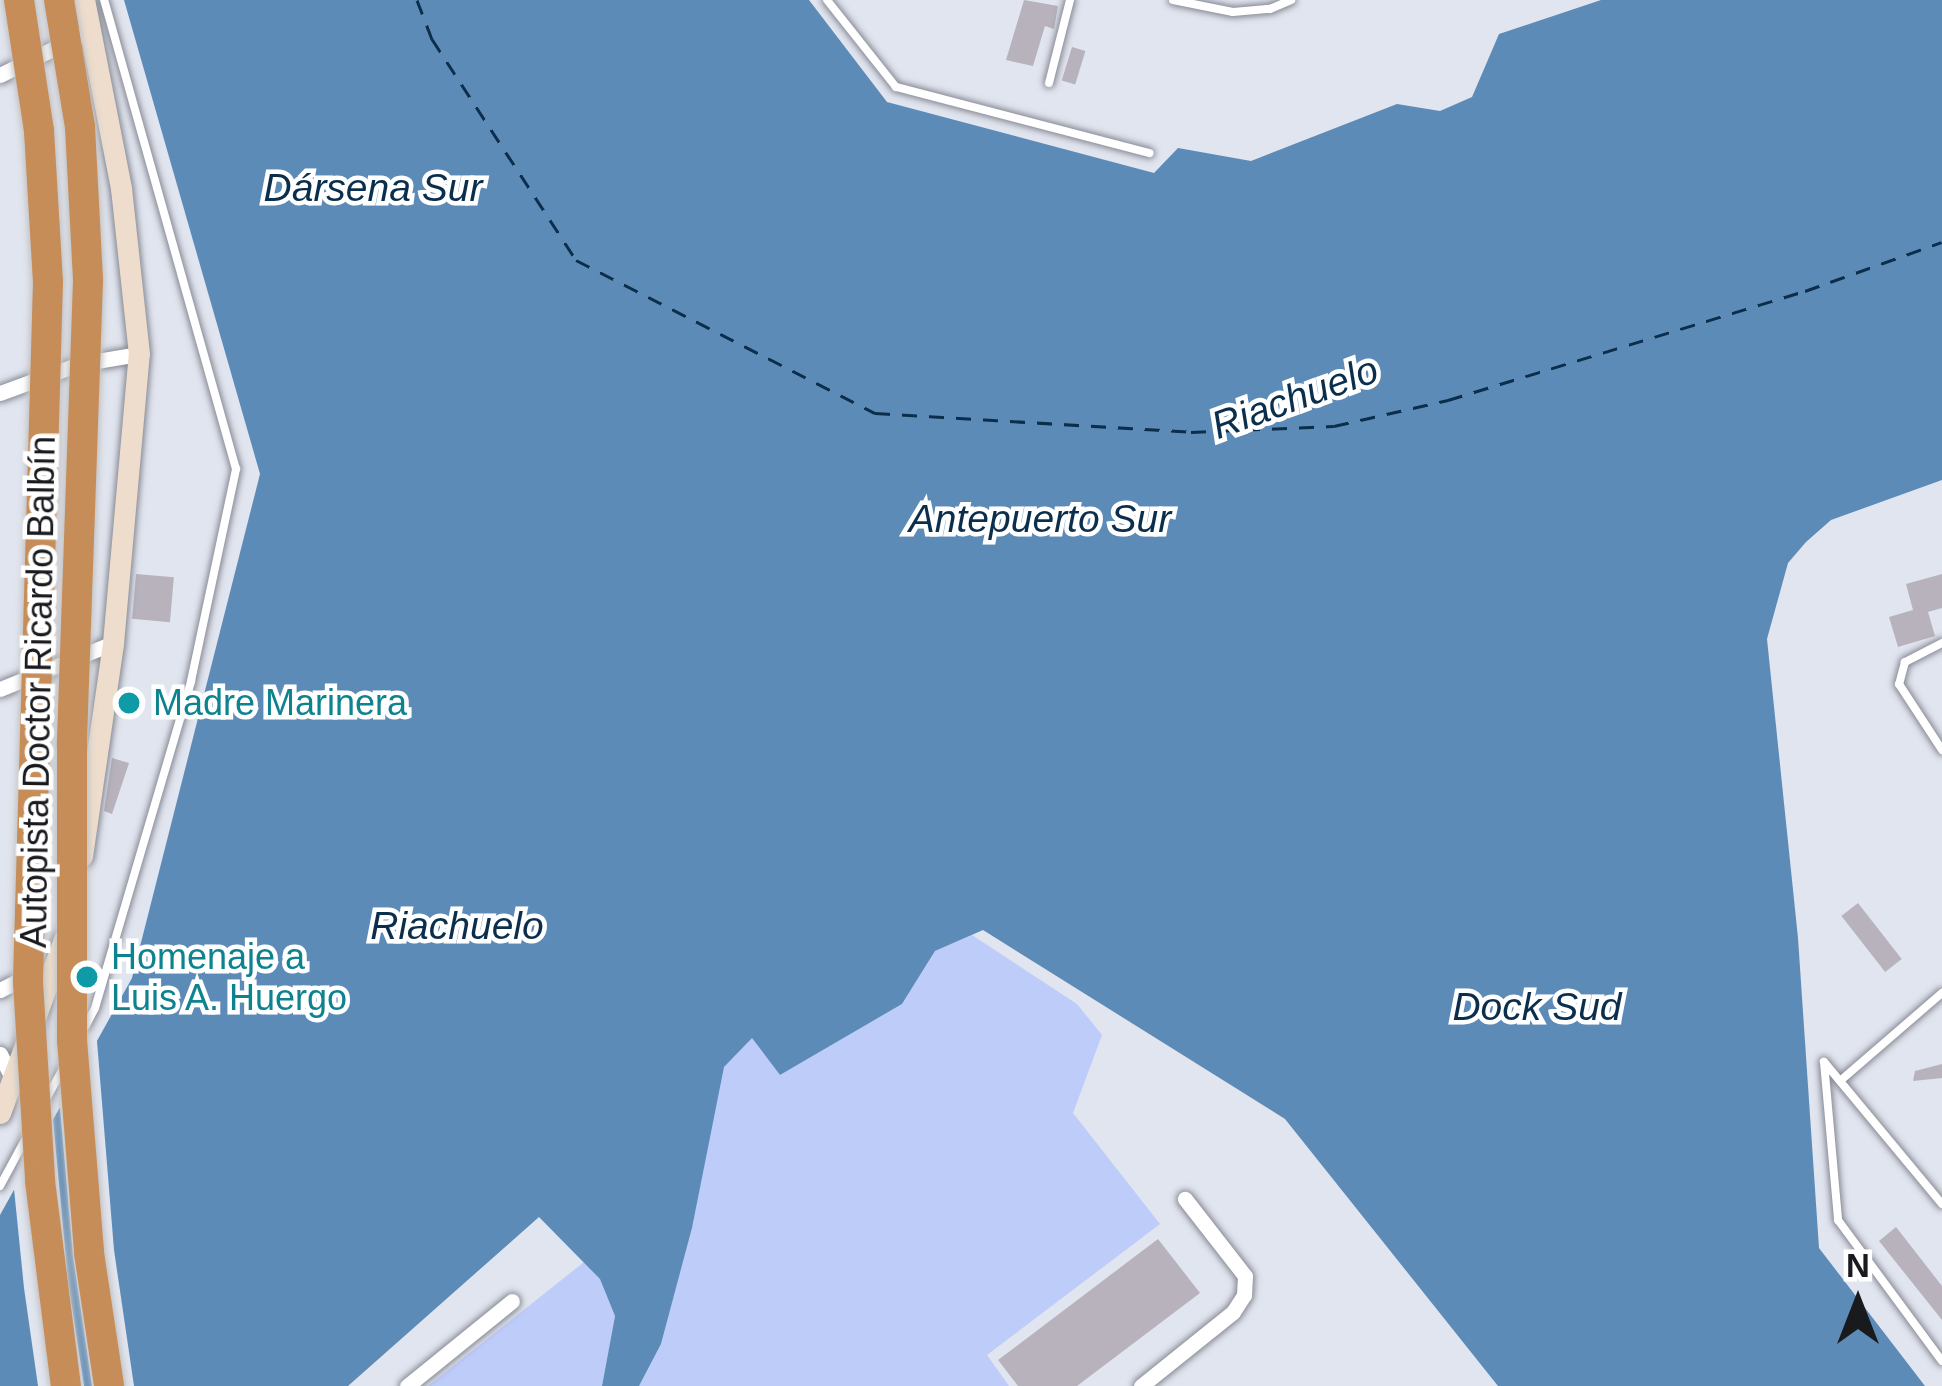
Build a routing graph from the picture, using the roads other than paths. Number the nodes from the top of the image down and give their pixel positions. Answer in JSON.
{"nodes":[{"id":1,"x":19,"y":0,"type":"edge"},
{"id":2,"x":61,"y":0,"type":"edge"},
{"id":3,"x":84,"y":0,"type":"edge"},
{"id":4,"x":104,"y":0,"type":"edge"},
{"id":5,"x":827,"y":0,"type":"edge"},
{"id":6,"x":1070,"y":0,"type":"edge"},
{"id":7,"x":1173,"y":0,"type":"edge"},
{"id":8,"x":1291,"y":0,"type":"edge"},
{"id":9,"x":91,"y":30,"type":"junction"},
{"id":10,"x":65,"y":42,"type":"junction"},
{"id":11,"x":0,"y":75,"type":"edge"},
{"id":12,"x":1049,"y":82,"type":"dead end"},
{"id":13,"x":1150,"y":153,"type":"dead end"},
{"id":14,"x":139,"y":354,"type":"junction"},
{"id":15,"x":79,"y":364,"type":"junction"},
{"id":16,"x":0,"y":393,"type":"edge"},
{"id":17,"x":112,"y":643,"type":"junction"},
{"id":18,"x":1942,"y":643,"type":"edge"},
{"id":19,"x":67,"y":662,"type":"junction"},
{"id":20,"x":0,"y":689,"type":"edge"},
{"id":21,"x":1942,"y":750,"type":"edge"},
{"id":22,"x":58,"y":962,"type":"junction"},
{"id":23,"x":0,"y":990,"type":"edge"},
{"id":24,"x":1942,"y":994,"type":"edge"},
{"id":25,"x":0,"y":1054,"type":"edge"},
{"id":26,"x":14,"y":1081,"type":"junction"},
{"id":27,"x":1840,"y":1081,"type":"junction"},
{"id":28,"x":0,"y":1113,"type":"edge"},
{"id":29,"x":0,"y":1186,"type":"edge"},
{"id":30,"x":1186,"y":1199,"type":"dead end"},
{"id":31,"x":1942,"y":1204,"type":"edge"},
{"id":32,"x":512,"y":1301,"type":"dead end"},
{"id":33,"x":1942,"y":1360,"type":"edge"},
{"id":34,"x":66,"y":1386,"type":"edge"},
{"id":35,"x":109,"y":1386,"type":"edge"},
{"id":36,"x":406,"y":1386,"type":"edge"},
{"id":37,"x":1141,"y":1386,"type":"edge"}],
"edges":[{"from":1,"to":34,"type":"highway","name":"Autopista Doctor Ricardo Balbín","bridge":true},
{"from":2,"to":10,"type":"main road"},
{"from":2,"to":35,"type":"highway","name":"Autopista Doctor Ricardo Balbín","bridge":true},
{"from":3,"to":9,"type":"main road"},
{"from":4,"to":29,"type":"lane"},
{"from":5,"to":13,"type":"lane"},
{"from":6,"to":12,"type":"lane"},
{"from":7,"to":8,"type":"lane"},
{"from":9,"to":10,"type":"street"},
{"from":9,"to":14,"type":"main road"},
{"from":10,"to":11,"type":"street"},
{"from":10,"to":15,"type":"main road"},
{"from":14,"to":15,"type":"street"},
{"from":14,"to":17,"type":"main road"},
{"from":15,"to":16,"type":"street"},
{"from":15,"to":19,"type":"main road"},
{"from":17,"to":19,"type":"street"},
{"from":17,"to":22,"type":"main road"},
{"from":18,"to":21,"type":"lane"},
{"from":19,"to":20,"type":"street"},
{"from":19,"to":22,"type":"main road"},
{"from":22,"to":23,"type":"street"},
{"from":22,"to":26,"type":"main road"},
{"from":24,"to":27,"type":"lane"},
{"from":25,"to":26,"type":"street"},
{"from":26,"to":28,"type":"main road"},
{"from":27,"to":31,"type":"lane"},
{"from":27,"to":33,"type":"lane"},
{"from":30,"to":37,"type":"street"},
{"from":32,"to":36,"type":"street"}]}
